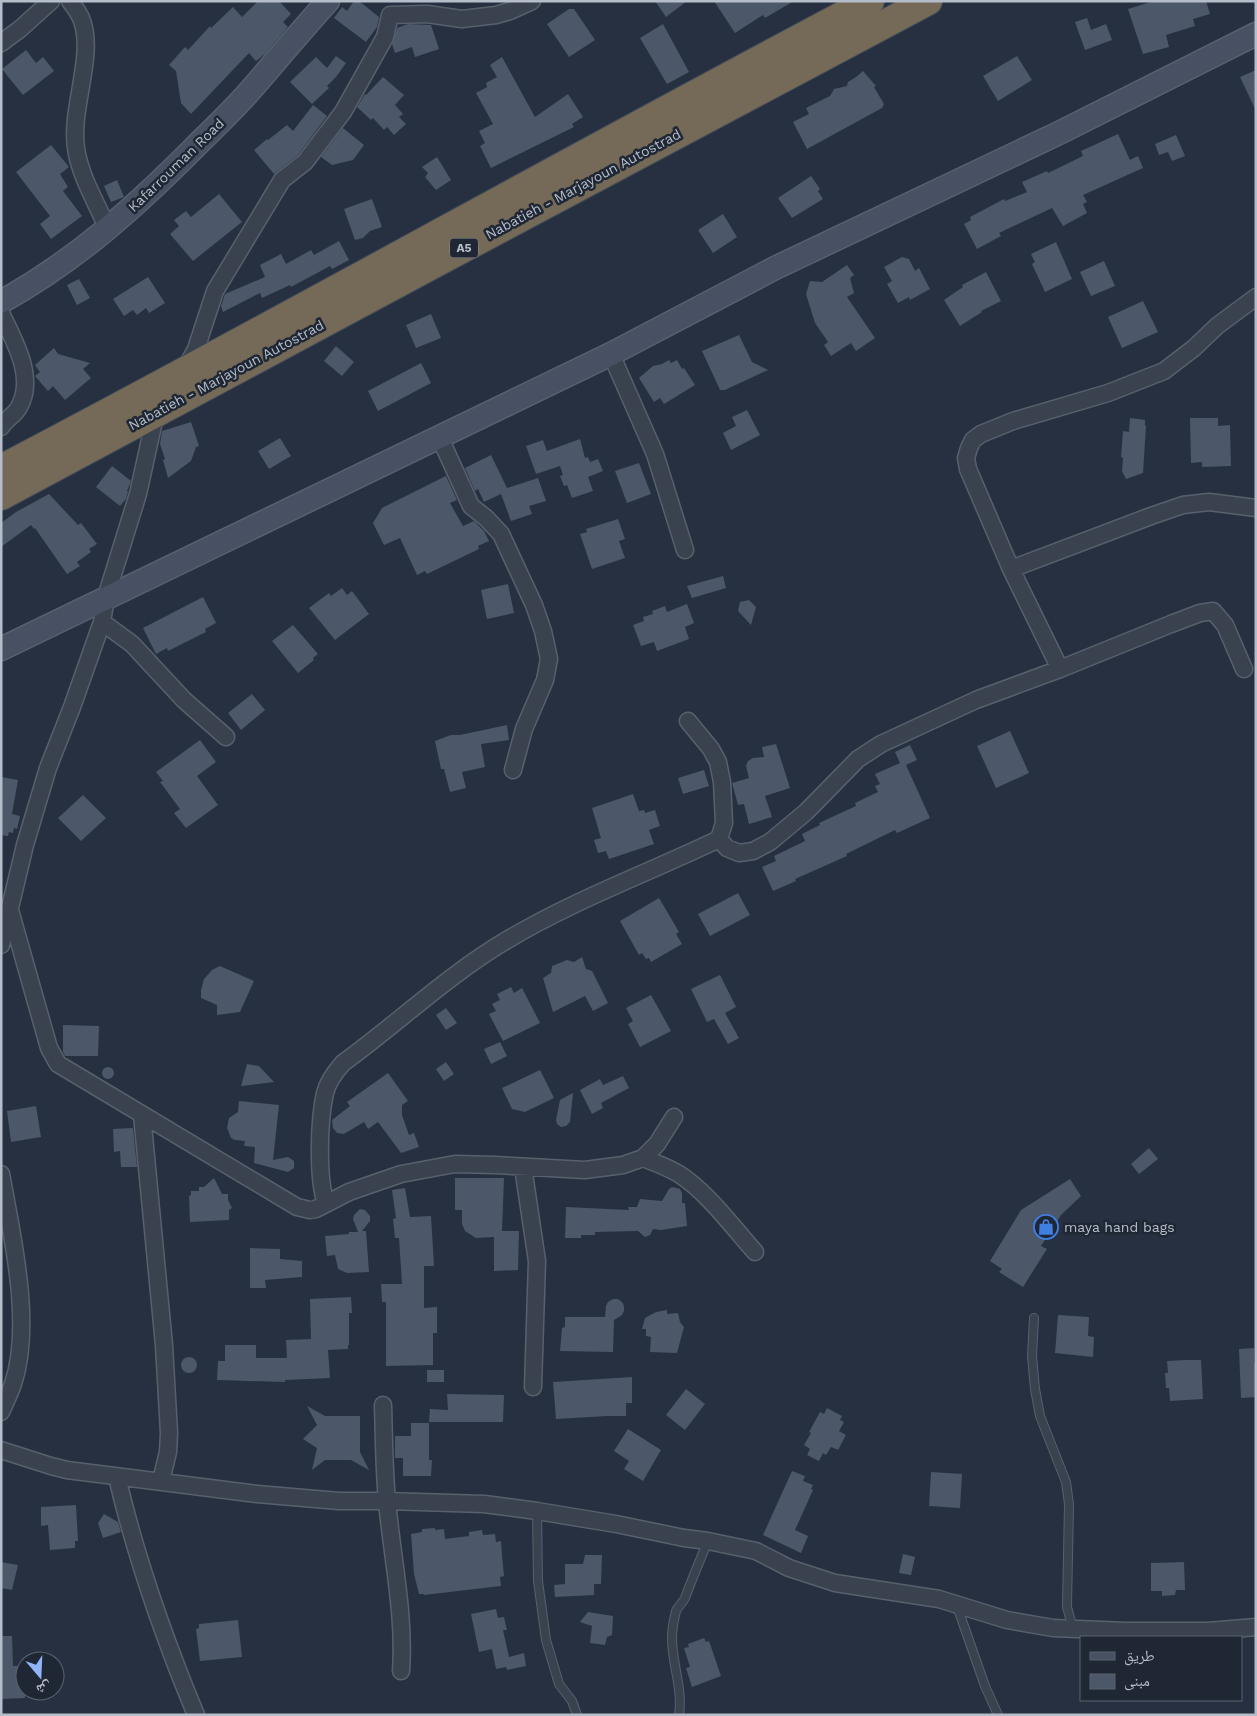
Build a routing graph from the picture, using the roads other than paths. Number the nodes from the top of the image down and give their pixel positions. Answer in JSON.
{"nodes":[{"id":1,"x":51,"y":1,"type":"edge"},
{"id":2,"x":70,"y":1,"type":"edge"},
{"id":3,"x":328,"y":1,"type":"edge"},
{"id":4,"x":532,"y":1,"type":"edge"},
{"id":5,"x":870,"y":1,"type":"edge"},
{"id":6,"x":928,"y":1,"type":"edge"},
{"id":7,"x":391,"y":8,"type":"edge"},
{"id":8,"x":1256,"y":34,"type":"edge"},
{"id":9,"x":1,"y":43,"type":"edge"},
{"id":10,"x":108,"y":230,"type":"junction"},
{"id":11,"x":1256,"y":297,"type":"edge"},
{"id":12,"x":1,"y":302,"type":"edge"},
{"id":13,"x":1,"y":314,"type":"edge"},
{"id":14,"x":611,"y":354,"type":"junction"},
{"id":15,"x":182,"y":374,"type":"junction"},
{"id":16,"x":156,"y":412,"type":"junction"},
{"id":17,"x":1,"y":427,"type":"edge"},
{"id":18,"x":440,"y":438,"type":"junction"},
{"id":19,"x":1,"y":469,"type":"edge"},
{"id":20,"x":1,"y":496,"type":"edge"},
{"id":21,"x":1256,"y":508,"type":"edge"},
{"id":22,"x":685,"y":550,"type":"dead end"},
{"id":23,"x":1011,"y":569,"type":"junction"},
{"id":24,"x":106,"y":597,"type":"junction"},
{"id":25,"x":102,"y":622,"type":"junction"},
{"id":26,"x":1,"y":648,"type":"edge"},
{"id":27,"x":1060,"y":669,"type":"junction"},
{"id":28,"x":1244,"y":669,"type":"dead end"},
{"id":29,"x":688,"y":721,"type":"dead end"},
{"id":30,"x":226,"y":737,"type":"dead end"},
{"id":31,"x":512,"y":770,"type":"dead end"},
{"id":32,"x":719,"y":839,"type":"junction"},
{"id":33,"x":10,"y":910,"type":"junction"},
{"id":34,"x":1,"y":945,"type":"edge"},
{"id":35,"x":142,"y":1115,"type":"junction"},
{"id":36,"x":674,"y":1117,"type":"dead end"},
{"id":37,"x":643,"y":1158,"type":"junction"},
{"id":38,"x":523,"y":1167,"type":"junction"},
{"id":39,"x":1,"y":1174,"type":"edge"},
{"id":40,"x":326,"y":1204,"type":"junction"},
{"id":41,"x":755,"y":1252,"type":"dead end"},
{"id":42,"x":1034,"y":1318,"type":"dead end"},
{"id":43,"x":533,"y":1386,"type":"dead end"},
{"id":44,"x":383,"y":1405,"type":"dead end"},
{"id":45,"x":1,"y":1412,"type":"edge"},
{"id":46,"x":1,"y":1450,"type":"edge"},
{"id":47,"x":117,"y":1476,"type":"junction"},
{"id":48,"x":161,"y":1481,"type":"junction"},
{"id":49,"x":387,"y":1500,"type":"junction"},
{"id":50,"x":537,"y":1511,"type":"junction"},
{"id":51,"x":708,"y":1541,"type":"junction"},
{"id":52,"x":957,"y":1606,"type":"junction"},
{"id":53,"x":1256,"y":1627,"type":"edge"},
{"id":54,"x":1073,"y":1629,"type":"junction"},
{"id":55,"x":401,"y":1671,"type":"dead end"},
{"id":56,"x":196,"y":1715,"type":"edge"},
{"id":57,"x":577,"y":1715,"type":"edge"},
{"id":58,"x":679,"y":1715,"type":"edge"},
{"id":59,"x":998,"y":1715,"type":"edge"}],
"edges":[{"from":1,"to":9,"type":"street"},
{"from":2,"to":10,"type":"street"},
{"from":3,"to":10,"type":"street","name":"Kafarrouman Road"},
{"from":4,"to":7,"type":"street"},
{"from":5,"to":15,"type":"highway","name":"Nabatieh - Marjayoun Autostrad","number":"A5"},
{"from":6,"to":16,"type":"highway","name":"Nabatieh - Marjayoun Autostrad","number":"A5"},
{"from":7,"to":15,"type":"street"},
{"from":8,"to":14,"type":"street"},
{"from":10,"to":12,"type":"street","name":"Kafarrouman Road"},
{"from":11,"to":23,"type":"street"},
{"from":13,"to":17,"type":"street"},
{"from":14,"to":18,"type":"street"},
{"from":14,"to":22,"type":"street"},
{"from":15,"to":19,"type":"highway","name":"Nabatieh - Marjayoun Autostrad","number":"A5"},
{"from":16,"to":20,"type":"highway","name":"Nabatieh - Marjayoun Autostrad","number":"A5"},
{"from":16,"to":24,"type":"street"},
{"from":18,"to":24,"type":"street"},
{"from":18,"to":31,"type":"street"},
{"from":21,"to":23,"type":"street"},
{"from":23,"to":27,"type":"street"},
{"from":24,"to":25,"type":"street"},
{"from":24,"to":26,"type":"street"},
{"from":25,"to":30,"type":"street"},
{"from":25,"to":33,"type":"street"},
{"from":27,"to":28,"type":"street"},
{"from":27,"to":32,"type":"street"},
{"from":29,"to":32,"type":"street"},
{"from":32,"to":40,"type":"street"},
{"from":33,"to":34,"type":"street"},
{"from":33,"to":35,"type":"street"},
{"from":35,"to":40,"type":"street"},
{"from":35,"to":48,"type":"street"},
{"from":36,"to":37,"type":"street"},
{"from":37,"to":38,"type":"street"},
{"from":37,"to":41,"type":"street"},
{"from":38,"to":40,"type":"street"},
{"from":38,"to":43,"type":"street"},
{"from":39,"to":45,"type":"street"},
{"from":42,"to":54,"type":"lane"},
{"from":44,"to":49,"type":"street"},
{"from":46,"to":47,"type":"street"},
{"from":47,"to":48,"type":"street"},
{"from":47,"to":56,"type":"street"},
{"from":48,"to":49,"type":"street"},
{"from":49,"to":50,"type":"street"},
{"from":49,"to":55,"type":"street"},
{"from":50,"to":51,"type":"street"},
{"from":50,"to":57,"type":"lane"},
{"from":51,"to":52,"type":"street"},
{"from":51,"to":58,"type":"lane"},
{"from":52,"to":54,"type":"street"},
{"from":52,"to":59,"type":"lane"},
{"from":53,"to":54,"type":"street"}]}
